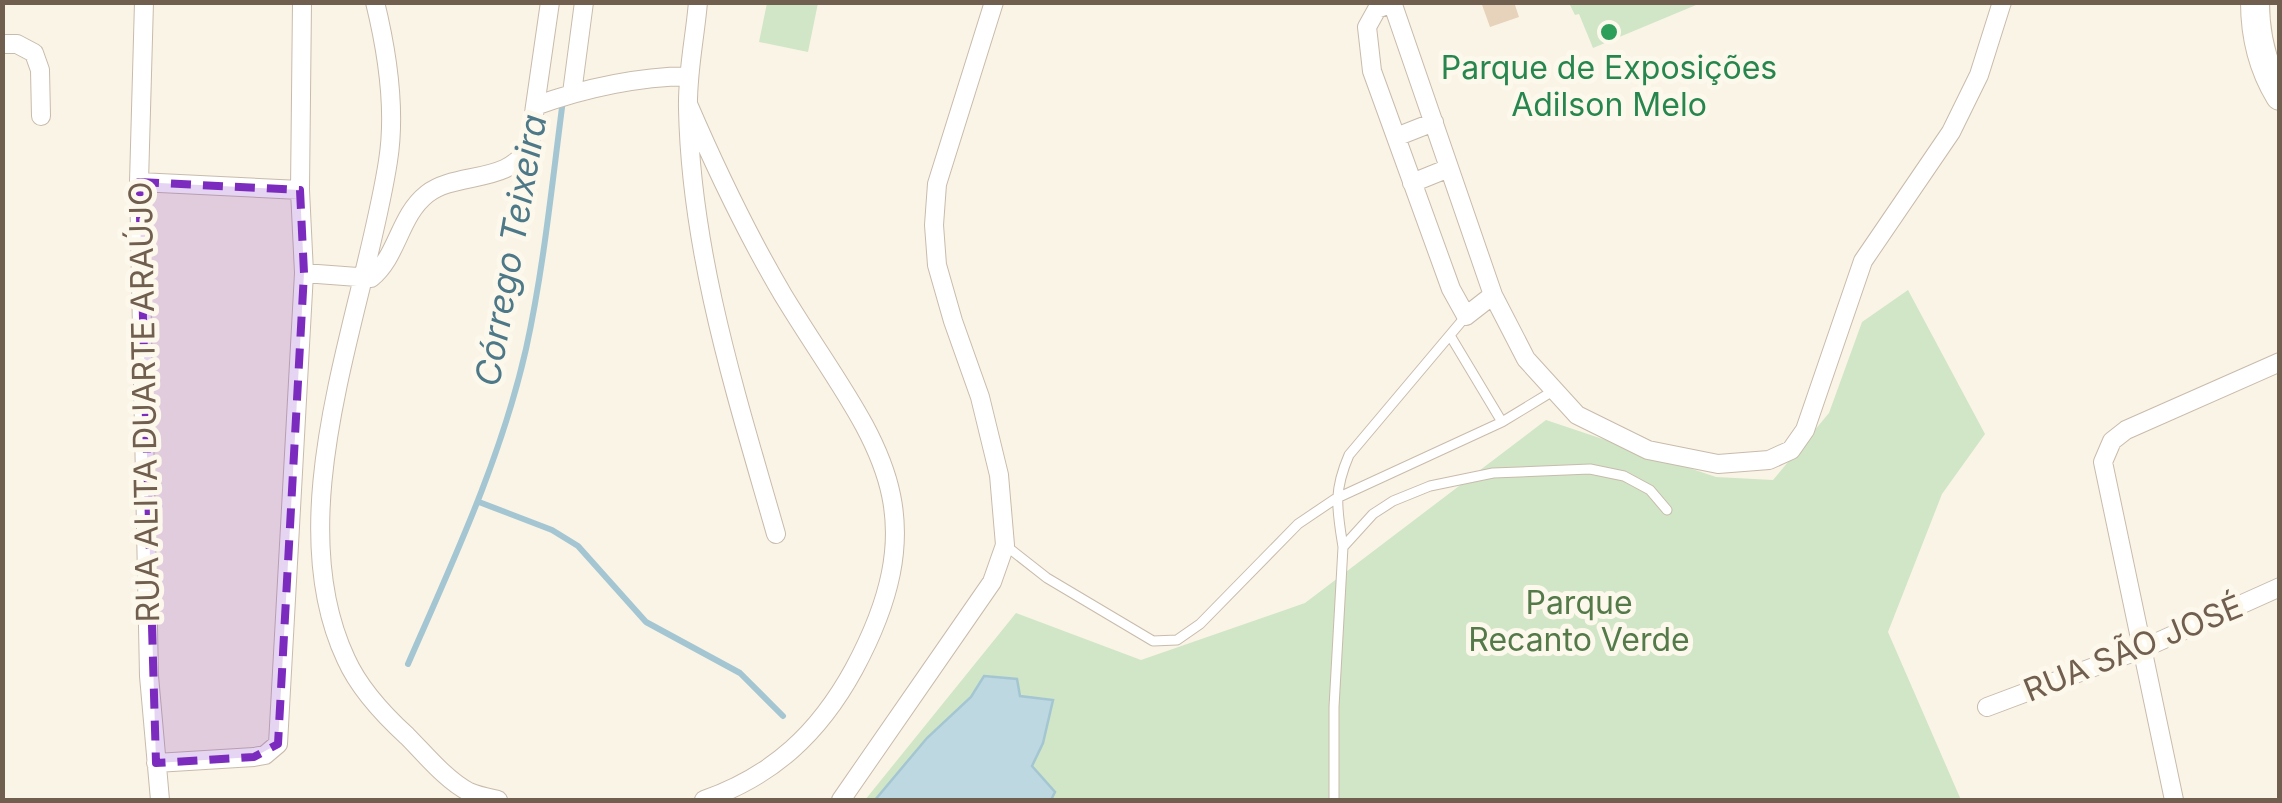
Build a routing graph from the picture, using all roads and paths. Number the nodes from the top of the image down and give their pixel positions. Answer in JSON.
{"nodes":[{"id":1,"x":144,"y":2,"type":"edge"},
{"id":2,"x":302,"y":2,"type":"edge"},
{"id":3,"x":374,"y":2,"type":"edge"},
{"id":4,"x":550,"y":2,"type":"edge"},
{"id":5,"x":584,"y":2,"type":"edge"},
{"id":6,"x":698,"y":2,"type":"edge"},
{"id":7,"x":994,"y":2,"type":"edge"},
{"id":8,"x":2002,"y":2,"type":"edge"},
{"id":9,"x":2255,"y":2,"type":"edge"},
{"id":10,"x":1392,"y":3,"type":"edge"},
{"id":11,"x":2,"y":44,"type":"edge"},
{"id":12,"x":690,"y":76,"type":"junction"},
{"id":13,"x":572,"y":92,"type":"junction"},
{"id":14,"x":2280,"y":96,"type":"edge"},
{"id":15,"x":688,"y":104,"type":"junction"},
{"id":16,"x":535,"y":106,"type":"junction"},
{"id":17,"x":40,"y":116,"type":"dead end"},
{"id":18,"x":1434,"y":122,"type":"junction"},
{"id":19,"x":1396,"y":137,"type":"junction"},
{"id":20,"x":1449,"y":168,"type":"junction"},
{"id":21,"x":139,"y":182,"type":"junction"},
{"id":22,"x":1412,"y":183,"type":"junction"},
{"id":23,"x":300,"y":190,"type":"junction"},
{"id":24,"x":304,"y":273,"type":"junction"},
{"id":25,"x":364,"y":280,"type":"junction"},
{"id":26,"x":1493,"y":295,"type":"junction"},
{"id":27,"x":1466,"y":316,"type":"junction"},
{"id":28,"x":1451,"y":337,"type":"junction"},
{"id":29,"x":2280,"y":362,"type":"edge"},
{"id":30,"x":1554,"y":390,"type":"junction"},
{"id":31,"x":1502,"y":422,"type":"junction"},
{"id":32,"x":1335,"y":499,"type":"junction"},
{"id":33,"x":1667,"y":510,"type":"dead end"},
{"id":34,"x":776,"y":534,"type":"dead end"},
{"id":35,"x":1005,"y":545,"type":"junction"},
{"id":36,"x":1343,"y":547,"type":"junction"},
{"id":37,"x":2280,"y":587,"type":"edge"},
{"id":38,"x":2142,"y":650,"type":"junction"},
{"id":39,"x":1987,"y":707,"type":"dead end"},
{"id":40,"x":156,"y":762,"type":"junction"},
{"id":41,"x":160,"y":800,"type":"edge"},
{"id":42,"x":498,"y":800,"type":"edge"},
{"id":43,"x":704,"y":800,"type":"edge"},
{"id":44,"x":841,"y":800,"type":"edge"},
{"id":45,"x":1334,"y":800,"type":"edge"},
{"id":46,"x":2174,"y":800,"type":"edge"}],
"edges":[{"from":1,"to":21,"type":"street","name":"RUA ALITA DUARTE ARAÚJO"},
{"from":2,"to":23,"type":"street"},
{"from":3,"to":25,"type":"street"},
{"from":4,"to":16,"type":"street"},
{"from":5,"to":13,"type":"street"},
{"from":6,"to":12,"type":"street"},
{"from":7,"to":35,"type":"street"},
{"from":8,"to":30,"type":"street"},
{"from":9,"to":14,"type":"street"},
{"from":10,"to":18,"type":"street"},
{"from":10,"to":19,"type":"street"},
{"from":11,"to":17,"type":"street"},
{"from":12,"to":13,"type":"street"},
{"from":12,"to":15,"type":"street"},
{"from":13,"to":16,"type":"street"},
{"from":15,"to":34,"type":"street"},
{"from":15,"to":43,"type":"street"},
{"from":16,"to":25,"type":"street"},
{"from":18,"to":19,"type":"street"},
{"from":18,"to":20,"type":"street"},
{"from":19,"to":22,"type":"street"},
{"from":20,"to":22,"type":"street"},
{"from":20,"to":26,"type":"street"},
{"from":21,"to":23,"type":"street"},
{"from":21,"to":40,"type":"street","name":"RUA ALITA DUARTE ARAÚJO"},
{"from":22,"to":27,"type":"street"},
{"from":23,"to":24,"type":"street"},
{"from":24,"to":25,"type":"street"},
{"from":24,"to":40,"type":"street"},
{"from":25,"to":42,"type":"street"},
{"from":26,"to":27,"type":"street"},
{"from":26,"to":30,"type":"street"},
{"from":27,"to":28,"type":"lane"},
{"from":28,"to":31,"type":"lane"},
{"from":28,"to":32,"type":"lane"},
{"from":29,"to":38,"type":"street"},
{"from":30,"to":31,"type":"lane"},
{"from":31,"to":32,"type":"lane"},
{"from":32,"to":35,"type":"lane"},
{"from":32,"to":36,"type":"lane"},
{"from":33,"to":36,"type":"lane"},
{"from":35,"to":44,"type":"street"},
{"from":36,"to":45,"type":"lane"},
{"from":37,"to":38,"type":"street","name":"RUA SÃO JOSÉ"},
{"from":38,"to":39,"type":"street","name":"RUA SÃO JOSÉ"},
{"from":38,"to":46,"type":"street"},
{"from":40,"to":41,"type":"street","name":"RUA ALITA DUARTE ARAÚJO"}]}
